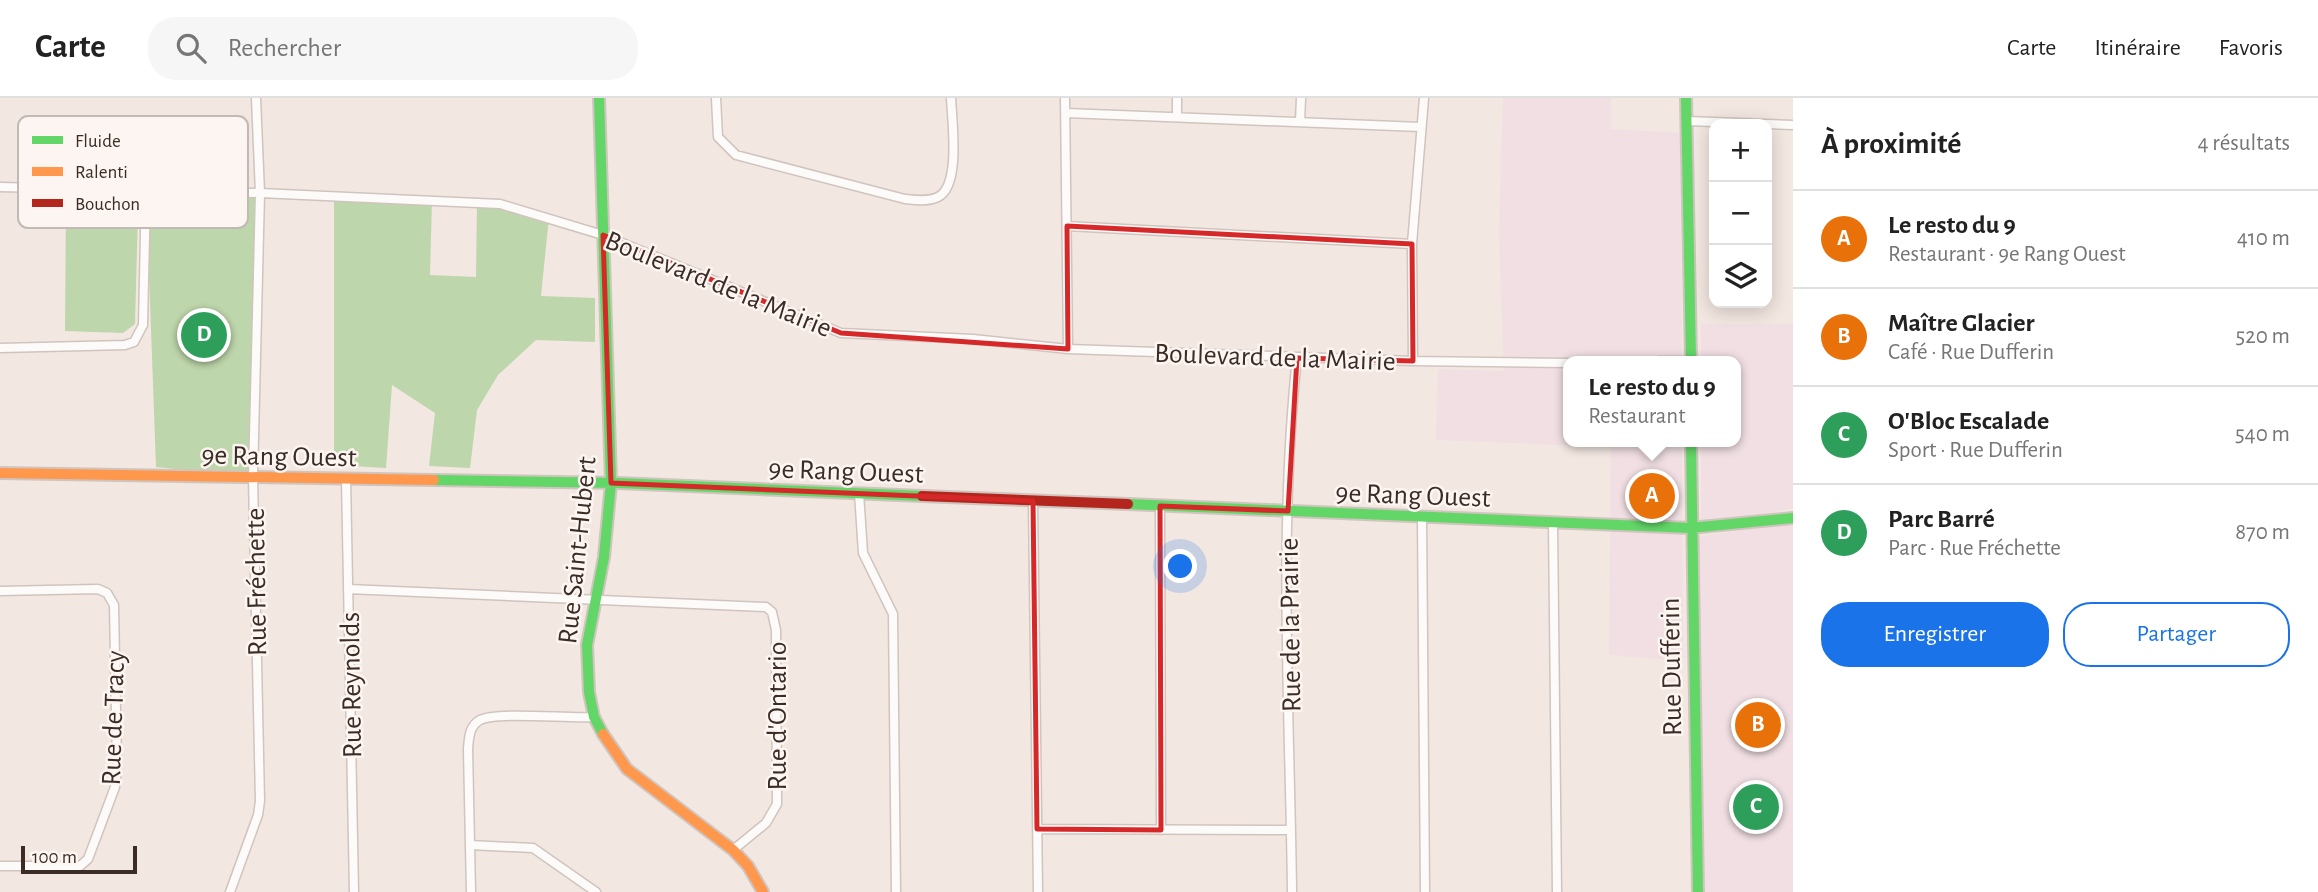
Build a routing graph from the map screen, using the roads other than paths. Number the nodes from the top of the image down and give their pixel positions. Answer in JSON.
{"nodes":[{"id":1,"x":256,"y":98,"type":"edge"},
{"id":2,"x":599,"y":98,"type":"edge"},
{"id":3,"x":716,"y":98,"type":"edge"},
{"id":4,"x":951,"y":98,"type":"edge"},
{"id":5,"x":1065,"y":98,"type":"edge"},
{"id":6,"x":1177,"y":98,"type":"edge"},
{"id":7,"x":1301,"y":98,"type":"edge"},
{"id":8,"x":1424,"y":98,"type":"edge"},
{"id":9,"x":1686,"y":98,"type":"edge"},
{"id":10,"x":1066,"y":113,"type":"junction"},
{"id":11,"x":1177,"y":117,"type":"junction"},
{"id":12,"x":1687,"y":121,"type":"junction"},
{"id":13,"x":1300,"y":122,"type":"junction"},
{"id":14,"x":1793,"y":125,"type":"edge"},
{"id":15,"x":1421,"y":127,"type":"junction"},
{"id":16,"x":0,"y":187,"type":"edge"},
{"id":17,"x":18,"y":187,"type":"edge"},
{"id":18,"x":248,"y":193,"type":"edge"},
{"id":19,"x":260,"y":193,"type":"junction"},
{"id":20,"x":1067,"y":226,"type":"junction"},
{"id":21,"x":144,"y":228,"type":"edge"},
{"id":22,"x":603,"y":235,"type":"junction"},
{"id":23,"x":1412,"y":244,"type":"junction"},
{"id":24,"x":0,"y":348,"type":"edge"},
{"id":25,"x":1068,"y":349,"type":"junction"},
{"id":26,"x":1691,"y":356,"type":"edge"},
{"id":27,"x":1297,"y":358,"type":"junction"},
{"id":28,"x":1413,"y":361,"type":"junction"},
{"id":29,"x":1563,"y":363,"type":"edge"},
{"id":30,"x":1690,"y":447,"type":"edge"},
{"id":31,"x":0,"y":473,"type":"edge"},
{"id":32,"x":253,"y":477,"type":"junction"},
{"id":33,"x":346,"y":479,"type":"junction"},
{"id":34,"x":611,"y":483,"type":"junction"},
{"id":35,"x":859,"y":493,"type":"junction"},
{"id":36,"x":1033,"y":501,"type":"junction"},
{"id":37,"x":1160,"y":506,"type":"junction"},
{"id":38,"x":1288,"y":511,"type":"junction"},
{"id":39,"x":1422,"y":517,"type":"junction"},
{"id":40,"x":1793,"y":518,"type":"edge"},
{"id":41,"x":1553,"y":523,"type":"junction"},
{"id":42,"x":1690,"y":528,"type":"junction"},
{"id":43,"x":348,"y":589,"type":"junction"},
{"id":44,"x":0,"y":591,"type":"edge"},
{"id":45,"x":596,"y":599,"type":"junction"},
{"id":46,"x":594,"y":717,"type":"junction"},
{"id":47,"x":1037,"y":829,"type":"junction"},
{"id":48,"x":1161,"y":830,"type":"junction"},
{"id":49,"x":1291,"y":830,"type":"junction"},
{"id":50,"x":470,"y":845,"type":"junction"},
{"id":51,"x":733,"y":850,"type":"junction"},
{"id":52,"x":0,"y":866,"type":"edge"},
{"id":53,"x":230,"y":892,"type":"edge"},
{"id":54,"x":354,"y":892,"type":"edge"},
{"id":55,"x":471,"y":892,"type":"edge"},
{"id":56,"x":596,"y":892,"type":"edge"},
{"id":57,"x":763,"y":892,"type":"edge"},
{"id":58,"x":896,"y":892,"type":"edge"},
{"id":59,"x":1038,"y":892,"type":"edge"},
{"id":60,"x":1292,"y":892,"type":"edge"},
{"id":61,"x":1425,"y":892,"type":"edge"},
{"id":62,"x":1557,"y":892,"type":"edge"},
{"id":63,"x":1698,"y":892,"type":"edge"}],
"edges":[{"from":1,"to":19,"type":"street","name":"Rue Fréchette"},
{"from":2,"to":22,"type":"street","name":"Rue Saint-Hubert"},
{"from":3,"to":4,"type":"street"},
{"from":5,"to":10,"type":"street"},
{"from":6,"to":11,"type":"street"},
{"from":7,"to":13,"type":"street"},
{"from":8,"to":15,"type":"street"},
{"from":9,"to":12,"type":"street"},
{"from":10,"to":11,"type":"street"},
{"from":10,"to":20,"type":"street"},
{"from":11,"to":13,"type":"street"},
{"from":12,"to":14,"type":"street"},
{"from":12,"to":26,"type":"street"},
{"from":13,"to":15,"type":"street"},
{"from":15,"to":23,"type":"street"},
{"from":16,"to":17,"type":"street","name":"Boulevard de la Mairie"},
{"from":18,"to":19,"type":"street","name":"Boulevard de la Mairie"},
{"from":19,"to":22,"type":"street","name":"Boulevard de la Mairie"},
{"from":19,"to":32,"type":"street","name":"Rue Fréchette"},
{"from":20,"to":23,"type":"street"},
{"from":20,"to":25,"type":"street"},
{"from":21,"to":24,"type":"street"},
{"from":22,"to":25,"type":"street","name":"Boulevard de la Mairie"},
{"from":22,"to":34,"type":"street","name":"Rue Saint-Hubert"},
{"from":23,"to":28,"type":"street"},
{"from":25,"to":27,"type":"street","name":"Boulevard de la Mairie"},
{"from":27,"to":28,"type":"street","name":"Boulevard de la Mairie"},
{"from":27,"to":38,"type":"street","name":"Rue de la Prairie"},
{"from":28,"to":29,"type":"street","name":"Boulevard de la Mairie"},
{"from":30,"to":42,"type":"street","name":"Rue Dufferin"},
{"from":31,"to":32,"type":"street","name":"9e Rang Ouest"},
{"from":32,"to":33,"type":"street","name":"9e Rang Ouest"},
{"from":32,"to":53,"type":"street","name":"Rue Fréchette"},
{"from":33,"to":34,"type":"street","name":"9e Rang Ouest"},
{"from":33,"to":43,"type":"street","name":"Rue Reynolds"},
{"from":34,"to":35,"type":"street","name":"9e Rang Ouest"},
{"from":34,"to":45,"type":"street","name":"Rue Saint-Hubert"},
{"from":35,"to":36,"type":"street","name":"9e Rang Ouest"},
{"from":35,"to":58,"type":"street"},
{"from":36,"to":37,"type":"street","name":"9e Rang Ouest"},
{"from":36,"to":47,"type":"street"},
{"from":37,"to":38,"type":"street","name":"9e Rang Ouest"},
{"from":37,"to":48,"type":"street"},
{"from":38,"to":39,"type":"street","name":"9e Rang Ouest"},
{"from":38,"to":49,"type":"street","name":"Rue de la Prairie"},
{"from":39,"to":41,"type":"street","name":"9e Rang Ouest"},
{"from":39,"to":61,"type":"street"},
{"from":40,"to":42,"type":"street","name":"9e Rang Ouest"},
{"from":41,"to":42,"type":"street","name":"9e Rang Ouest"},
{"from":41,"to":62,"type":"street"},
{"from":42,"to":63,"type":"street","name":"Rue Dufferin"},
{"from":43,"to":45,"type":"street","name":"Rue d'Ontario"},
{"from":43,"to":54,"type":"street","name":"Rue Reynolds"},
{"from":44,"to":52,"type":"street","name":"Rue de Tracy"},
{"from":45,"to":46,"type":"street","name":"Rue Saint-Hubert"},
{"from":45,"to":51,"type":"street","name":"Rue d'Ontario"},
{"from":46,"to":50,"type":"street"},
{"from":46,"to":51,"type":"street","name":"Rue Saint-Hubert"},
{"from":47,"to":48,"type":"street"},
{"from":47,"to":59,"type":"street"},
{"from":48,"to":49,"type":"street"},
{"from":49,"to":60,"type":"street","name":"Rue de la Prairie"},
{"from":50,"to":55,"type":"street"},
{"from":50,"to":56,"type":"street"},
{"from":51,"to":57,"type":"street","name":"Rue Saint-Hubert"}]}
